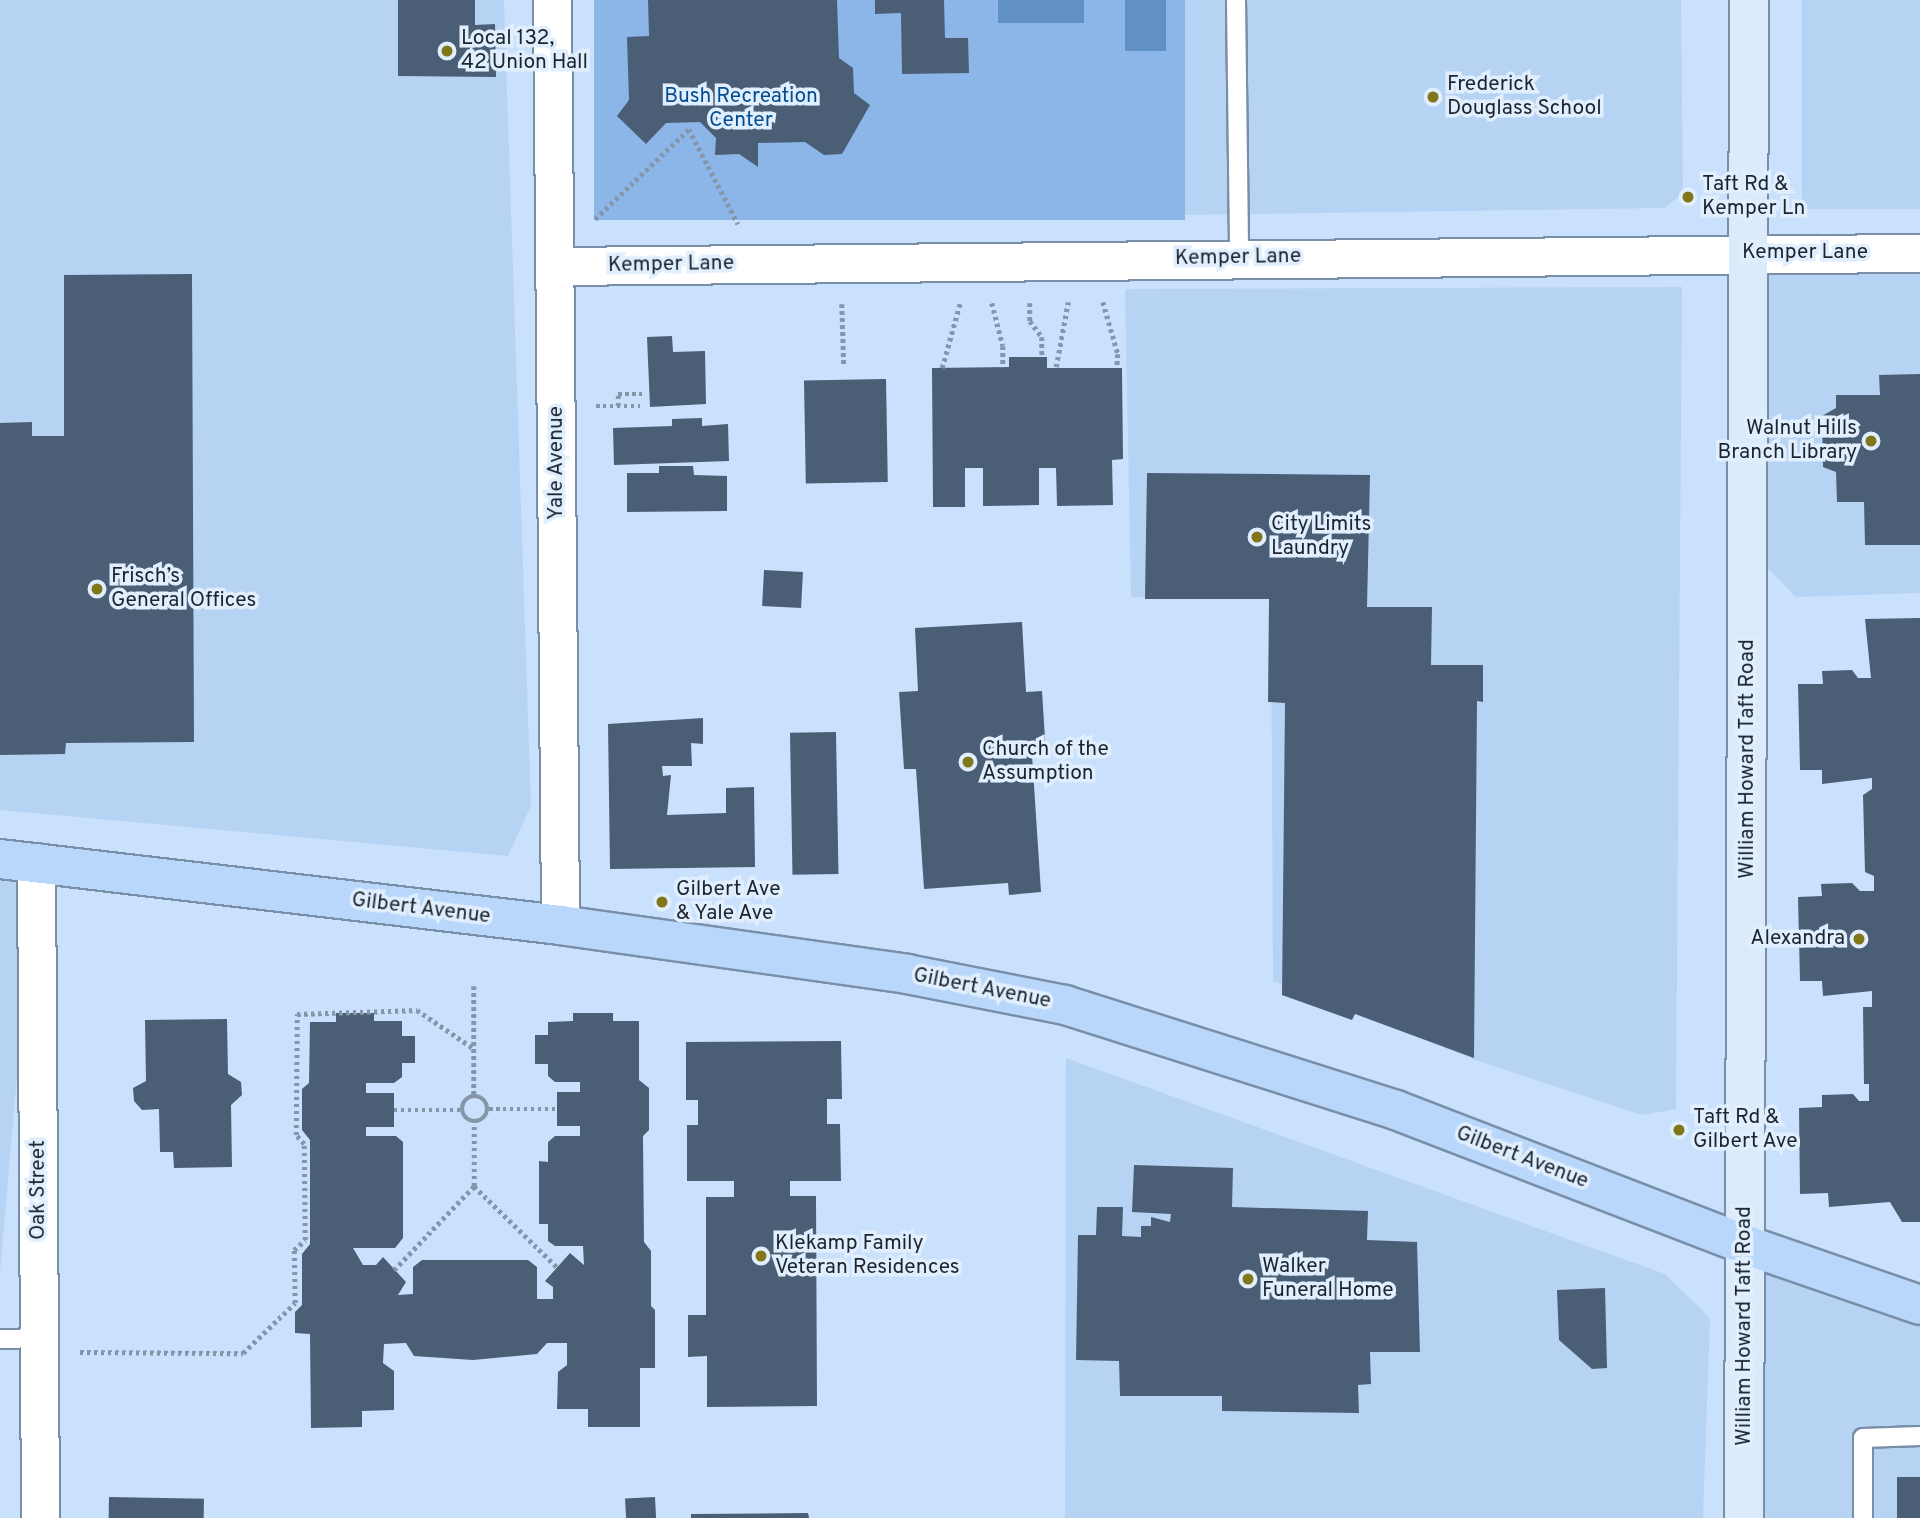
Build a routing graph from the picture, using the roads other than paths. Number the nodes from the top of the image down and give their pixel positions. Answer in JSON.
{"nodes":[{"id":1,"x":552,"y":0,"type":"edge"},
{"id":2,"x":1236,"y":0,"type":"edge"},
{"id":3,"x":1749,"y":0,"type":"edge"},
{"id":4,"x":1750,"y":253,"type":"junction"},
{"id":5,"x":1920,"y":253,"type":"edge"},
{"id":6,"x":1239,"y":258,"type":"junction"},
{"id":7,"x":555,"y":266,"type":"junction"},
{"id":8,"x":18,"y":860,"type":"edge"},
{"id":9,"x":560,"y":925,"type":"junction"},
{"id":10,"x":1746,"y":1245,"type":"junction"},
{"id":11,"x":1920,"y":1305,"type":"edge"},
{"id":12,"x":40,"y":1338,"type":"junction"},
{"id":13,"x":0,"y":1339,"type":"edge"},
{"id":14,"x":1920,"y":1436,"type":"edge"},
{"id":15,"x":40,"y":1518,"type":"edge"},
{"id":16,"x":1744,"y":1518,"type":"edge"},
{"id":17,"x":1863,"y":1518,"type":"edge"}],
"edges":[{"from":1,"to":7,"type":"street","name":"Yale Avenue"},
{"from":2,"to":6,"type":"lane"},
{"from":3,"to":4,"type":"street","name":"William Howard Taft Road"},
{"from":4,"to":5,"type":"street","name":"Kemper Lane"},
{"from":4,"to":6,"type":"street","name":"Kemper Lane"},
{"from":4,"to":10,"type":"street","name":"William Howard Taft Road"},
{"from":6,"to":7,"type":"street","name":"Kemper Lane"},
{"from":7,"to":9,"type":"street","name":"Yale Avenue"},
{"from":8,"to":9,"type":"main road","name":"Gilbert Avenue"},
{"from":8,"to":12,"type":"street","name":"Oak Street"},
{"from":9,"to":10,"type":"main road","name":"Gilbert Avenue"},
{"from":10,"to":11,"type":"main road","name":"Gilbert Avenue"},
{"from":10,"to":16,"type":"street","name":"William Howard Taft Road"},
{"from":12,"to":13,"type":"lane"},
{"from":12,"to":15,"type":"street","name":"Oak Street"},
{"from":14,"to":17,"type":"lane"}]}
